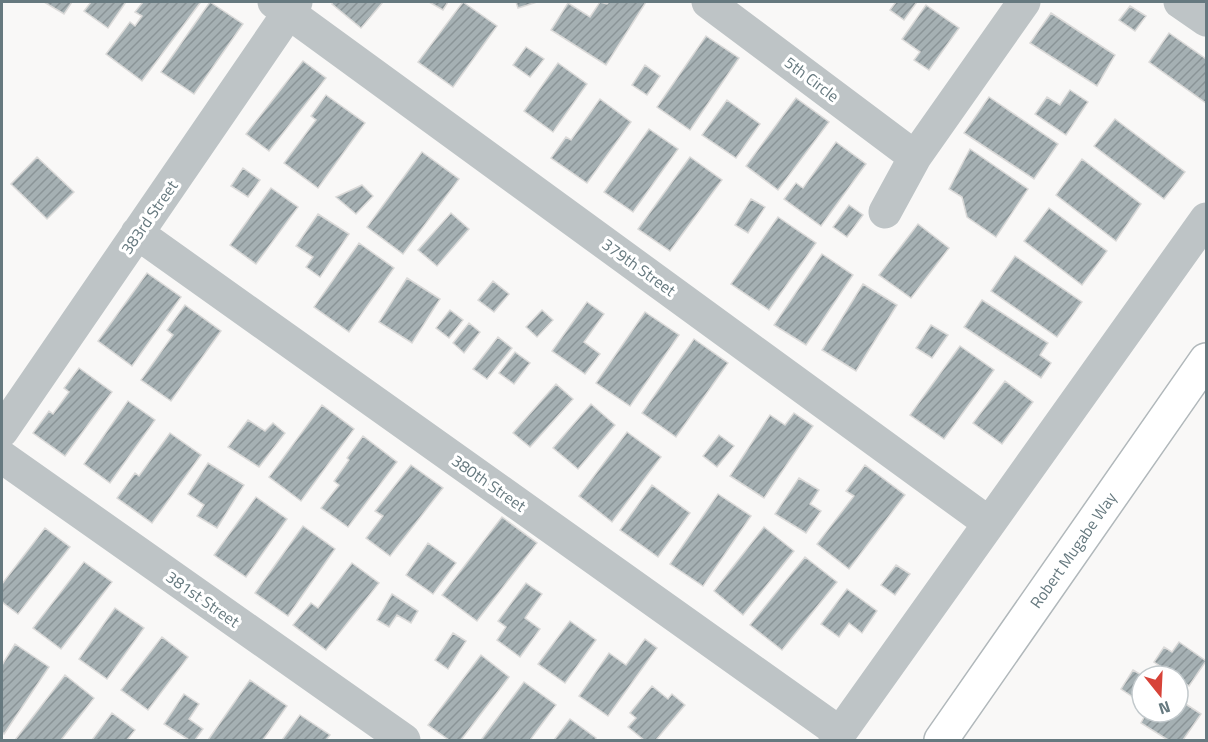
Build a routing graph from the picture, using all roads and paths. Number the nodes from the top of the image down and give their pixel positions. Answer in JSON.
{"nodes":[{"id":1,"x":708,"y":2,"type":"edge"},
{"id":2,"x":1024,"y":2,"type":"edge"},
{"id":3,"x":1180,"y":2,"type":"edge"},
{"id":4,"x":286,"y":5,"type":"edge"},
{"id":5,"x":1206,"y":20,"type":"edge"},
{"id":6,"x":915,"y":157,"type":"junction"},
{"id":7,"x":885,"y":212,"type":"dead end"},
{"id":8,"x":1206,"y":219,"type":"edge"},
{"id":9,"x":137,"y":233,"type":"junction"},
{"id":10,"x":1206,"y":360,"type":"edge"},
{"id":11,"x":2,"y":431,"type":"edge"},
{"id":12,"x":2,"y":456,"type":"edge"},
{"id":13,"x":989,"y":523,"type":"junction"},
{"id":14,"x":838,"y":737,"type":"edge"},
{"id":15,"x":404,"y":741,"type":"edge"},
{"id":16,"x":941,"y":741,"type":"edge"}],
"edges":[{"from":1,"to":6,"type":"street","name":"5th Circle"},
{"from":2,"to":6,"type":"street"},
{"from":3,"to":5,"type":"street"},
{"from":4,"to":9,"type":"street","name":"383rd Street"},
{"from":4,"to":13,"type":"street","name":"379th Street"},
{"from":6,"to":7,"type":"street"},
{"from":8,"to":13,"type":"street"},
{"from":9,"to":11,"type":"street","name":"383rd Street"},
{"from":9,"to":14,"type":"street","name":"380th Street"},
{"from":10,"to":16,"type":"street","name":"Robert Mugabe Way"},
{"from":12,"to":15,"type":"street","name":"381st Street"},
{"from":13,"to":14,"type":"street"}]}
